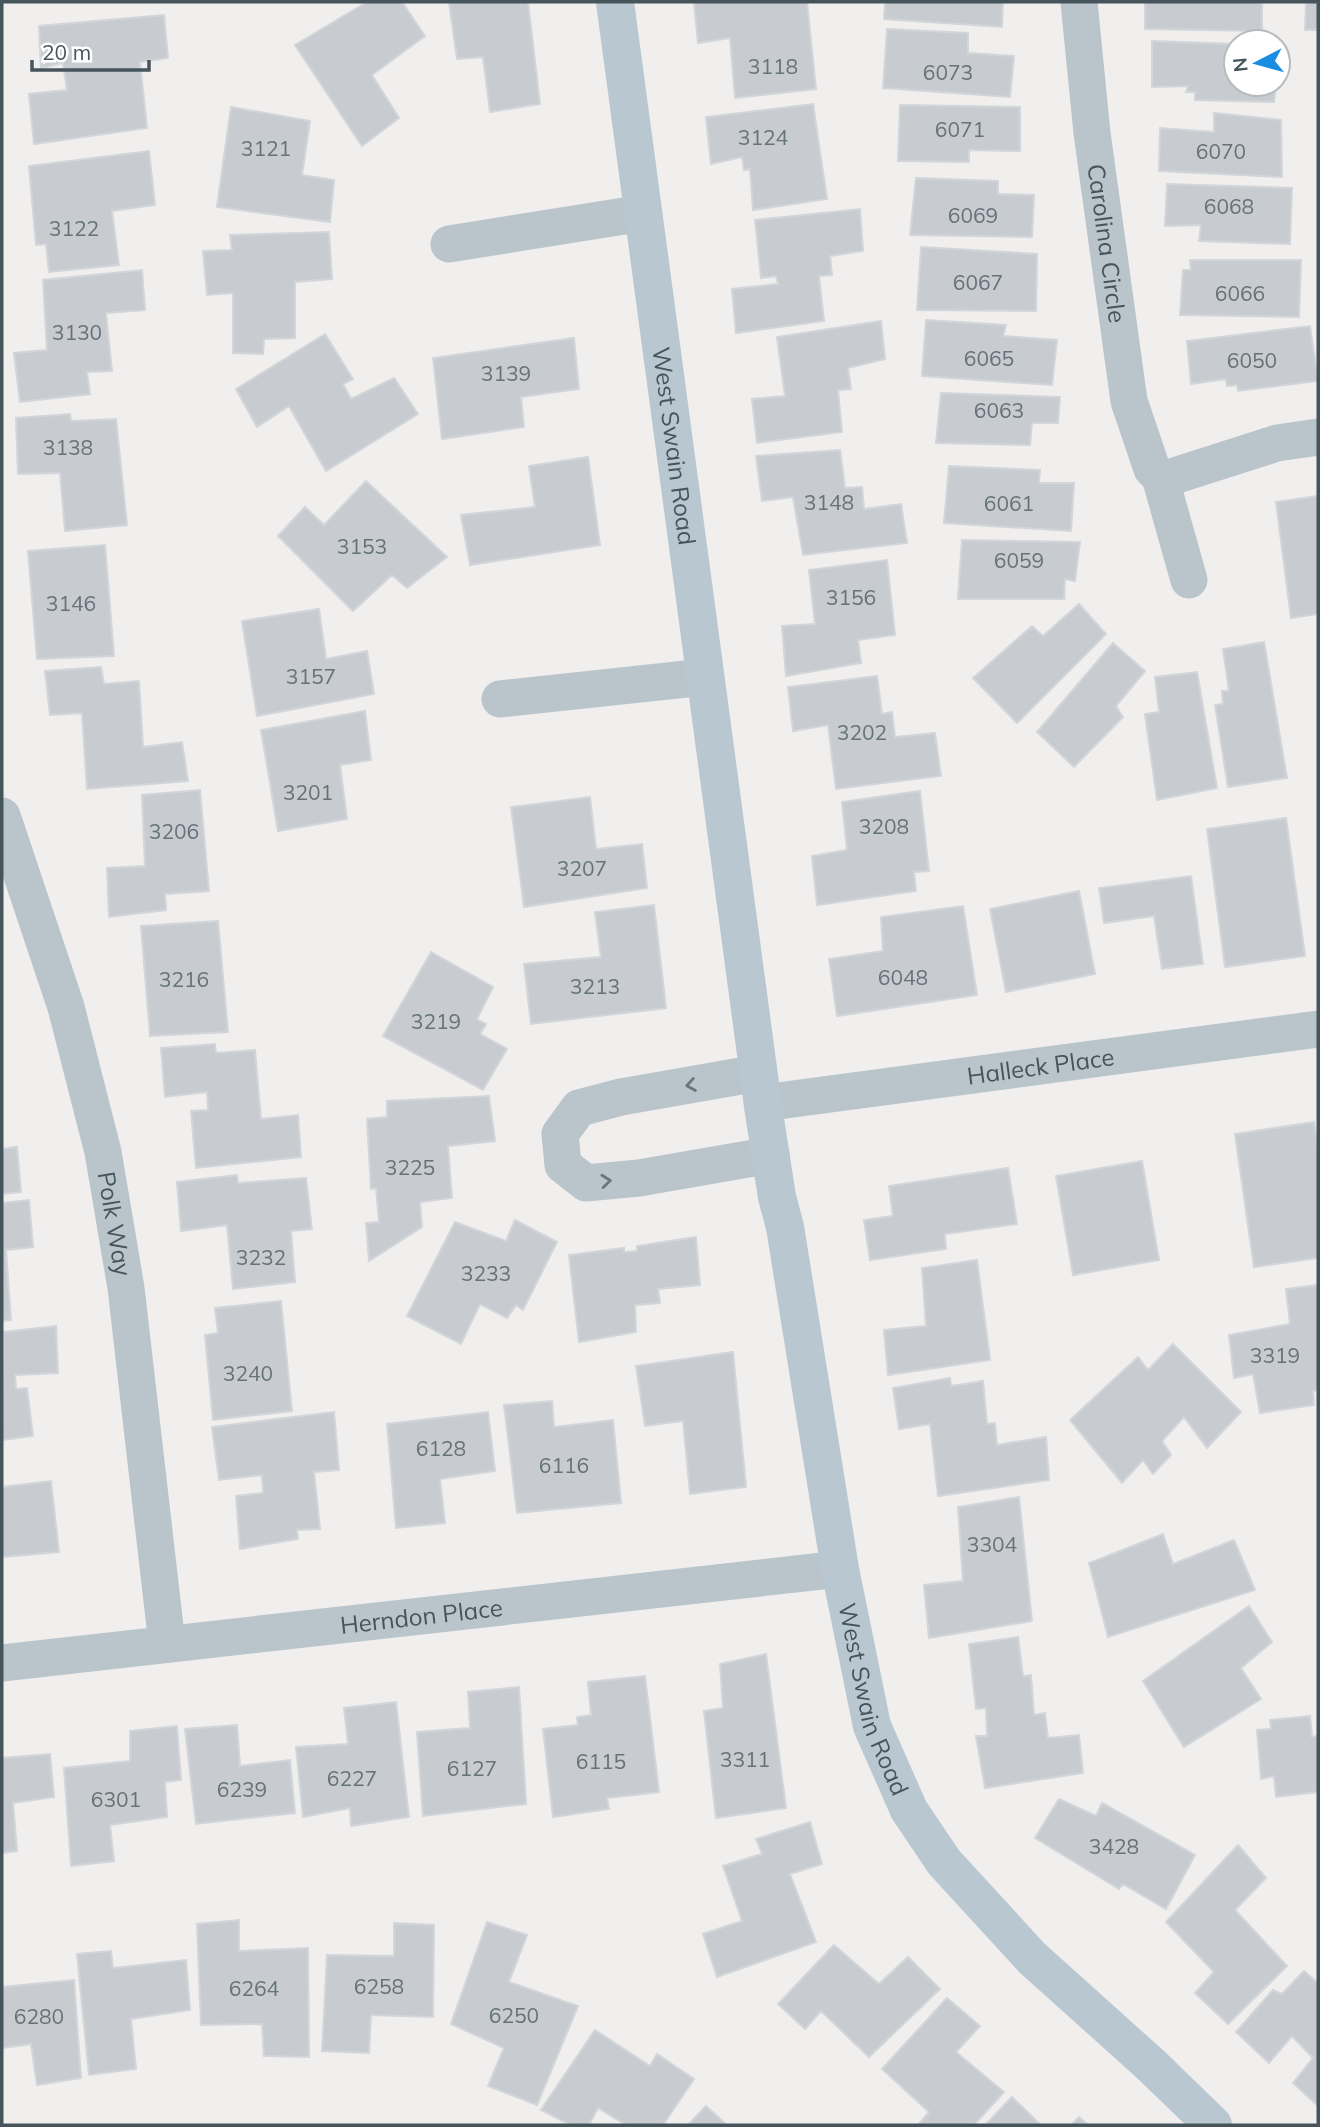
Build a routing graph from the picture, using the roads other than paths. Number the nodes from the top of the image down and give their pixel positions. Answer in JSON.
{"nodes":[{"id":1,"x":615,"y":2,"type":"edge"},
{"id":2,"x":1079,"y":2,"type":"edge"},
{"id":3,"x":643,"y":214,"type":"junction"},
{"id":4,"x":449,"y":244,"type":"dead end"},
{"id":5,"x":1318,"y":438,"type":"edge"},
{"id":6,"x":1160,"y":477,"type":"junction"},
{"id":7,"x":1189,"y":580,"type":"dead end"},
{"id":8,"x":705,"y":677,"type":"junction"},
{"id":9,"x":500,"y":699,"type":"dead end"},
{"id":10,"x":2,"y":816,"type":"edge"},
{"id":11,"x":1318,"y":1029,"type":"edge"},
{"id":12,"x":761,"y":1088,"type":"junction"},
{"id":13,"x":771,"y":1155,"type":"junction"},
{"id":14,"x":840,"y":1569,"type":"junction"},
{"id":15,"x":167,"y":1644,"type":"junction"},
{"id":16,"x":2,"y":1663,"type":"edge"},
{"id":17,"x":1213,"y":2125,"type":"edge"}],
"edges":[{"from":1,"to":3,"type":"street","name":"West Swain Road"},
{"from":2,"to":6,"type":"street","name":"Carolina Circle"},
{"from":3,"to":4,"type":"street"},
{"from":3,"to":8,"type":"street","name":"West Swain Road"},
{"from":5,"to":6,"type":"street"},
{"from":6,"to":7,"type":"street","name":"Carolina Circle"},
{"from":8,"to":9,"type":"street"},
{"from":8,"to":12,"type":"street","name":"West Swain Road"},
{"from":10,"to":15,"type":"street","name":"Polk Way"},
{"from":11,"to":12,"type":"street","name":"Halleck Place"},
{"from":12,"to":13,"type":"street","name":"West Swain Road"},
{"from":12,"to":13,"type":"street","one_way":true},
{"from":13,"to":14,"type":"street","name":"West Swain Road"},
{"from":14,"to":15,"type":"street","name":"Herndon Place"},
{"from":14,"to":17,"type":"street","name":"West Swain Road"},
{"from":15,"to":16,"type":"street","name":"Herndon Place"}]}
